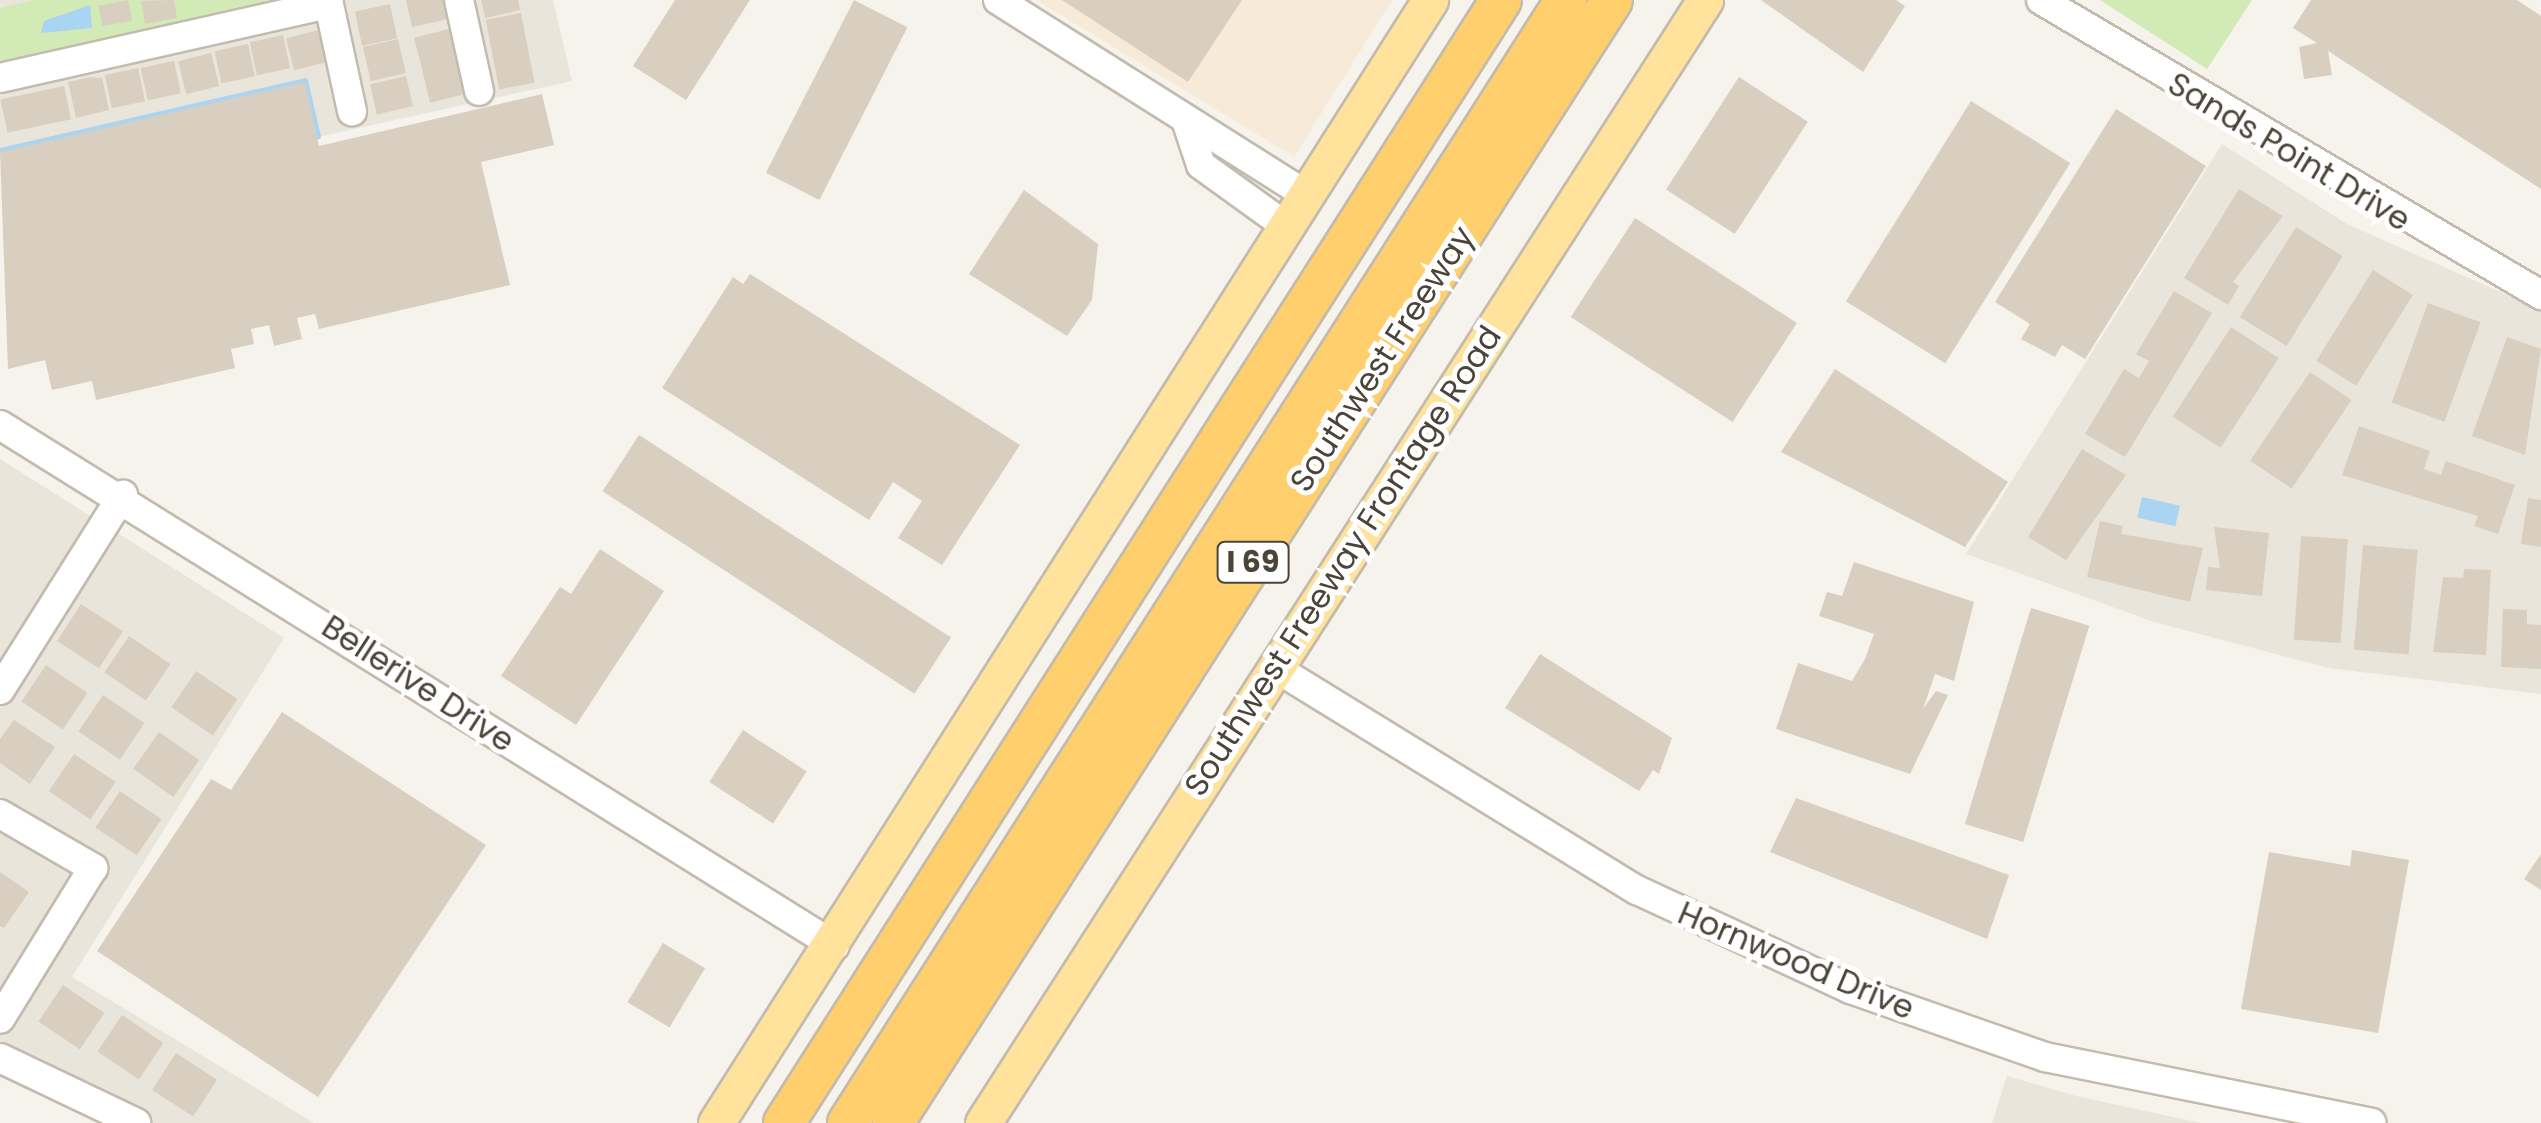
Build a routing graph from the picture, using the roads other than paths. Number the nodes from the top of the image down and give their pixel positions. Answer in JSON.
{"nodes":[{"id":1,"x":459,"y":0,"type":"edge"},
{"id":2,"x":998,"y":0,"type":"edge"},
{"id":3,"x":1430,"y":0,"type":"edge"},
{"id":4,"x":1500,"y":0,"type":"edge"},
{"id":5,"x":1566,"y":0,"type":"edge"},
{"id":6,"x":1612,"y":0,"type":"edge"},
{"id":7,"x":1705,"y":0,"type":"edge"},
{"id":8,"x":2041,"y":0,"type":"edge"},
{"id":9,"x":328,"y":2,"type":"edge"},
{"id":10,"x":0,"y":78,"type":"edge"},
{"id":11,"x":479,"y":91,"type":"dead end"},
{"id":12,"x":352,"y":111,"type":"dead end"},
{"id":13,"x":1186,"y":120,"type":"junction"},
{"id":14,"x":1306,"y":195,"type":"junction"},
{"id":15,"x":1286,"y":226,"type":"junction"},
{"id":16,"x":2541,"y":295,"type":"edge"},
{"id":17,"x":0,"y":425,"type":"edge"},
{"id":18,"x":123,"y":495,"type":"junction"},
{"id":19,"x":1274,"y":667,"type":"junction"},
{"id":20,"x":0,"y":690,"type":"edge"},
{"id":21,"x":0,"y":814,"type":"edge"},
{"id":22,"x":835,"y":946,"type":"junction"},
{"id":23,"x":0,"y":1019,"type":"edge"},
{"id":24,"x":0,"y":1058,"type":"edge"},
{"id":25,"x":136,"y":1123,"type":"edge"},
{"id":26,"x":716,"y":1123,"type":"edge"},
{"id":27,"x":784,"y":1123,"type":"edge"},
{"id":28,"x":848,"y":1123,"type":"edge"},
{"id":29,"x":894,"y":1123,"type":"edge"},
{"id":30,"x":982,"y":1123,"type":"edge"},
{"id":31,"x":2370,"y":1123,"type":"edge"}],
"edges":[{"from":1,"to":11,"type":"street"},
{"from":2,"to":13,"type":"street"},
{"from":3,"to":14,"type":"main road"},
{"from":4,"to":27,"type":"highway","number":"I 69"},
{"from":5,"to":28,"type":"highway"},
{"from":6,"to":29,"type":"highway","name":"Southwest Freeway","number":"I 69"},
{"from":7,"to":19,"type":"main road","name":"Southwest Freeway Frontage Road"},
{"from":8,"to":16,"type":"street","name":"Sands Point Drive"},
{"from":9,"to":10,"type":"street"},
{"from":9,"to":12,"type":"street"},
{"from":13,"to":14,"type":"street"},
{"from":13,"to":15,"type":"street"},
{"from":14,"to":15,"type":"main road"},
{"from":15,"to":22,"type":"main road"},
{"from":17,"to":18,"type":"street","name":"Bellerive Drive"},
{"from":18,"to":20,"type":"street"},
{"from":18,"to":22,"type":"street","name":"Bellerive Drive"},
{"from":19,"to":30,"type":"main road","name":"Southwest Freeway Frontage Road"},
{"from":19,"to":31,"type":"street","name":"Hornwood Drive"},
{"from":21,"to":23,"type":"street"},
{"from":22,"to":26,"type":"main road"},
{"from":24,"to":25,"type":"street"}]}
